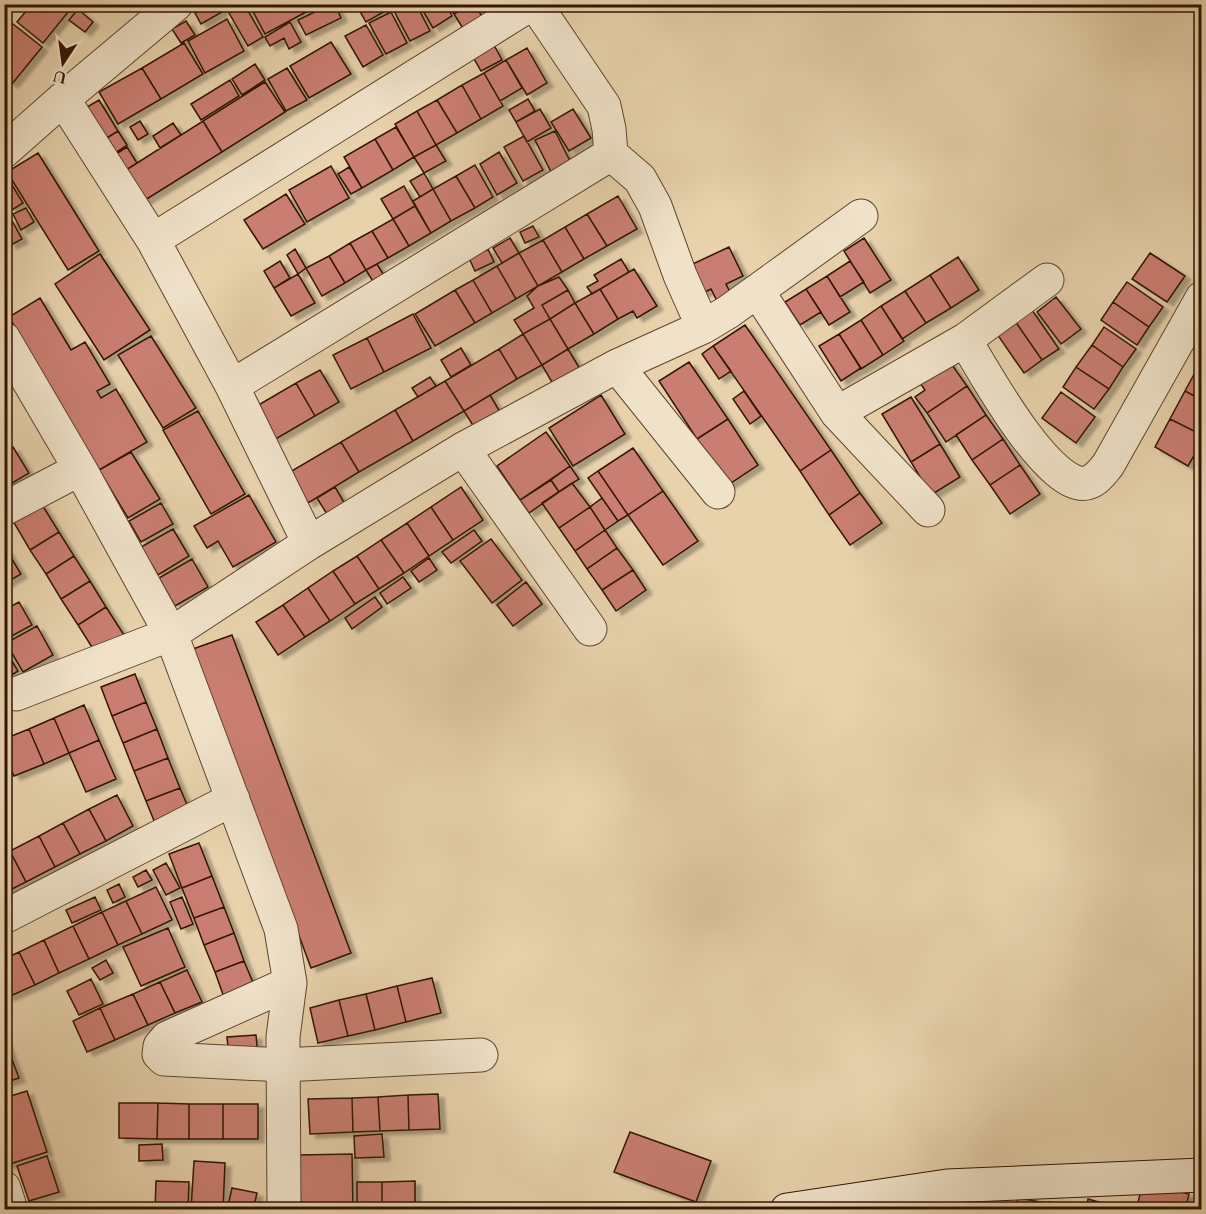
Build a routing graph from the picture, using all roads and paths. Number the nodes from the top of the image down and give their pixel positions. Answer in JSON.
{"nodes":[{"id":1,"x":176,"y":4,"type":"edge"},
{"id":2,"x":533,"y":4,"type":"edge"},
{"id":3,"x":63,"y":99,"type":"junction"},
{"id":4,"x":4,"y":151,"type":"edge"},
{"id":5,"x":611,"y":154,"type":"junction"},
{"id":6,"x":861,"y":216,"type":"dead end"},
{"id":7,"x":153,"y":240,"type":"junction"},
{"id":8,"x":1047,"y":280,"type":"dead end"},
{"id":9,"x":758,"y":292,"type":"junction"},
{"id":10,"x":1202,"y":298,"type":"edge"},
{"id":11,"x":703,"y":327,"type":"junction"},
{"id":12,"x":4,"y":339,"type":"edge"},
{"id":13,"x":965,"y":340,"type":"junction"},
{"id":14,"x":617,"y":366,"type":"junction"},
{"id":15,"x":232,"y":386,"type":"junction"},
{"id":16,"x":837,"y":413,"type":"junction"},
{"id":17,"x":463,"y":449,"type":"junction"},
{"id":18,"x":80,"y":469,"type":"junction"},
{"id":19,"x":718,"y":492,"type":"dead end"},
{"id":20,"x":4,"y":509,"type":"edge"},
{"id":21,"x":928,"y":510,"type":"dead end"},
{"id":22,"x":309,"y":543,"type":"junction"},
{"id":23,"x":590,"y":629,"type":"dead end"},
{"id":24,"x":171,"y":634,"type":"junction"},
{"id":25,"x":16,"y":694,"type":"dead end"},
{"id":26,"x":233,"y":799,"type":"junction"},
{"id":27,"x":4,"y":917,"type":"edge"},
{"id":28,"x":290,"y":983,"type":"junction"},
{"id":29,"x":481,"y":1055,"type":"dead end"},
{"id":30,"x":283,"y":1065,"type":"junction"},
{"id":31,"x":1202,"y":1175,"type":"edge"},
{"id":32,"x":4,"y":1188,"type":"edge"},
{"id":33,"x":11,"y":1209,"type":"edge"},
{"id":34,"x":284,"y":1209,"type":"edge"},
{"id":35,"x":787,"y":1209,"type":"edge"}],
"edges":[{"from":1,"to":3,"type":"street"},
{"from":2,"to":5,"type":"street"},
{"from":2,"to":7,"type":"street"},
{"from":3,"to":4,"type":"street"},
{"from":3,"to":7,"type":"street"},
{"from":5,"to":11,"type":"street"},
{"from":5,"to":15,"type":"street"},
{"from":6,"to":9,"type":"street"},
{"from":7,"to":15,"type":"street"},
{"from":8,"to":13,"type":"street"},
{"from":9,"to":11,"type":"street"},
{"from":9,"to":16,"type":"street"},
{"from":10,"to":13,"type":"street"},
{"from":11,"to":14,"type":"street"},
{"from":12,"to":18,"type":"street"},
{"from":13,"to":16,"type":"street"},
{"from":14,"to":17,"type":"street"},
{"from":14,"to":19,"type":"street"},
{"from":15,"to":22,"type":"street"},
{"from":16,"to":21,"type":"street"},
{"from":17,"to":22,"type":"street"},
{"from":17,"to":23,"type":"street"},
{"from":18,"to":20,"type":"street"},
{"from":18,"to":24,"type":"street"},
{"from":22,"to":24,"type":"street"},
{"from":24,"to":25,"type":"street"},
{"from":24,"to":26,"type":"street"},
{"from":26,"to":27,"type":"street"},
{"from":26,"to":28,"type":"street"},
{"from":28,"to":30,"type":"street"},
{"from":28,"to":30,"type":"street"},
{"from":29,"to":30,"type":"street"},
{"from":30,"to":34,"type":"street"},
{"from":31,"to":35,"type":"street"},
{"from":32,"to":33,"type":"street"}]}
